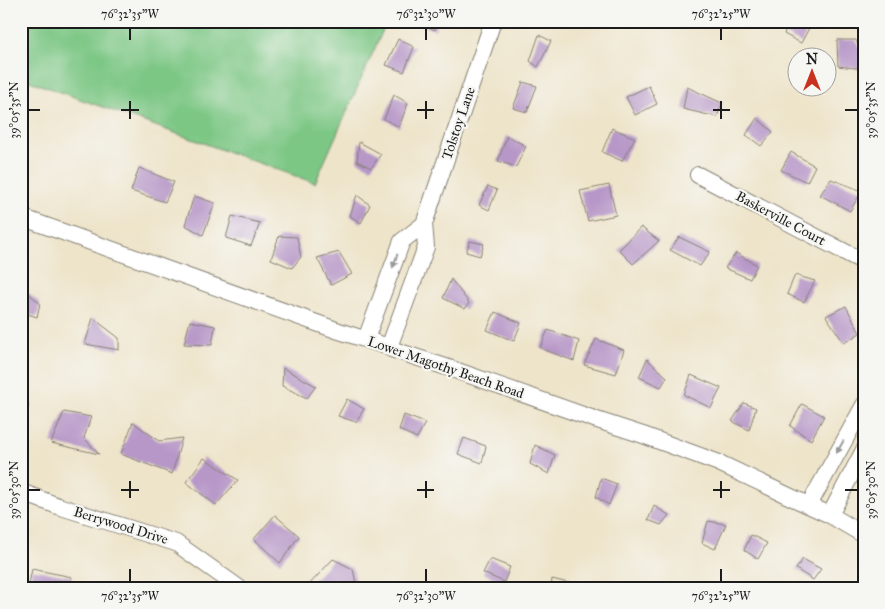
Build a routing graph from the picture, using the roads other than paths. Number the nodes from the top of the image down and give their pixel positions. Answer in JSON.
{"nodes":[{"id":1,"x":493,"y":21,"type":"edge"},
{"id":2,"x":698,"y":174,"type":"dead end"},
{"id":3,"x":21,"y":217,"type":"edge"},
{"id":4,"x":424,"y":224,"type":"junction"},
{"id":5,"x":864,"y":262,"type":"edge"},
{"id":6,"x":366,"y":339,"type":"junction"},
{"id":7,"x":389,"y":347,"type":"junction"},
{"id":8,"x":864,"y":405,"type":"edge"},
{"id":9,"x":864,"y":450,"type":"edge"},
{"id":10,"x":21,"y":492,"type":"edge"},
{"id":11,"x":809,"y":505,"type":"junction"},
{"id":12,"x":830,"y":515,"type":"junction"},
{"id":13,"x":864,"y":535,"type":"edge"},
{"id":14,"x":239,"y":588,"type":"edge"}],
"edges":[{"from":1,"to":4,"type":"street","name":"Tolstoy Lane"},
{"from":2,"to":5,"type":"street","name":"Baskerville Court"},
{"from":3,"to":6,"type":"street","name":"Lower Magothy Beach Road"},
{"from":4,"to":6,"type":"street","one_way":true},
{"from":4,"to":7,"type":"street","name":"Tolstoy Lane"},
{"from":6,"to":7,"type":"street","name":"Lower Magothy Beach Road"},
{"from":7,"to":11,"type":"street","name":"Lower Magothy Beach Road"},
{"from":8,"to":11,"type":"street","one_way":true},
{"from":9,"to":12,"type":"street"},
{"from":10,"to":14,"type":"street","name":"Berrywood Drive"},
{"from":11,"to":12,"type":"street","name":"Lower Magothy Beach Road"},
{"from":12,"to":13,"type":"street","name":"Lower Magothy Beach Road"}]}
